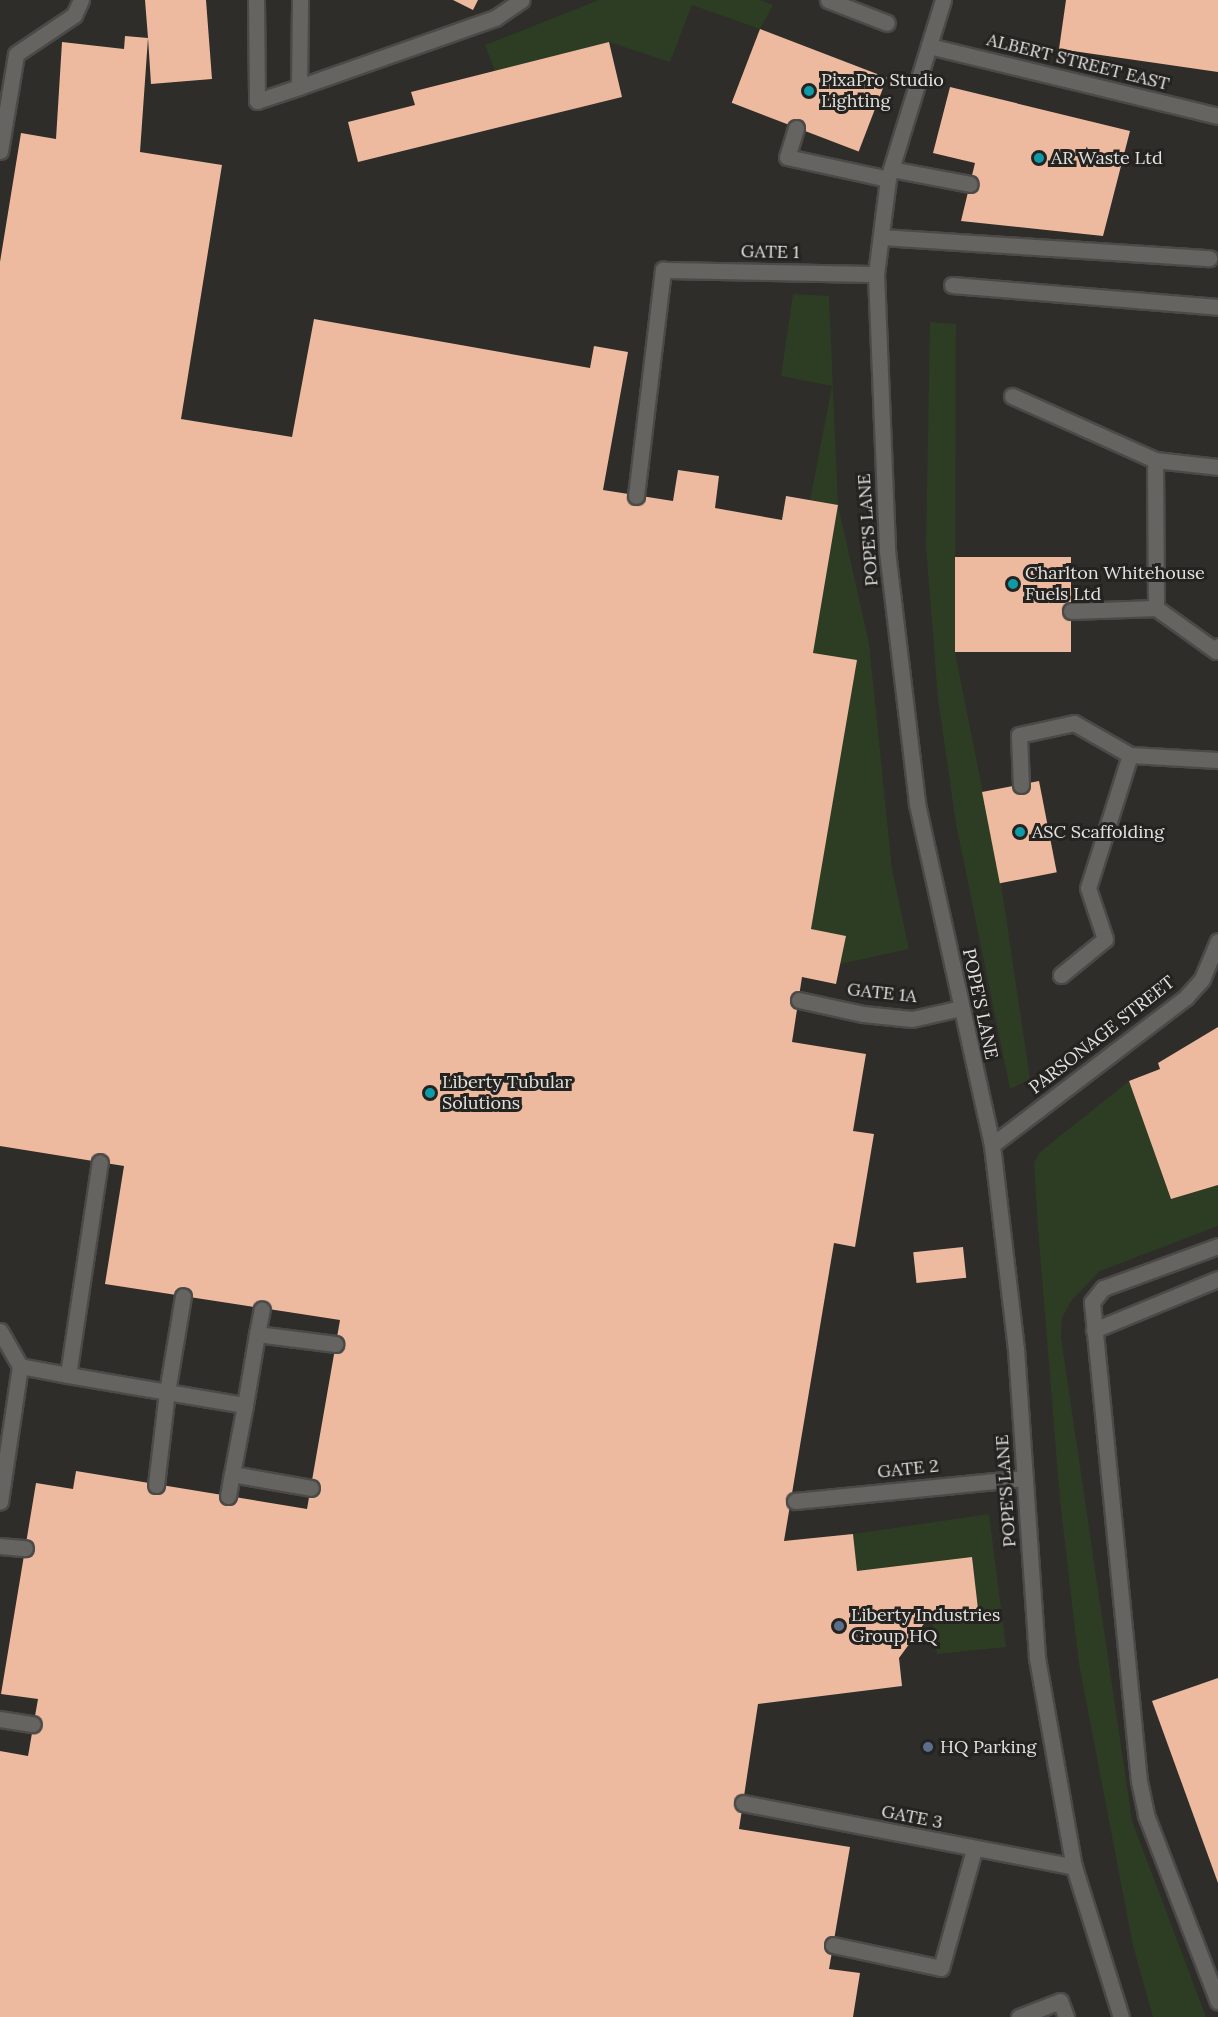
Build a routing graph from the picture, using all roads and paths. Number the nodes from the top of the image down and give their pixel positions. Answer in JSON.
{"nodes":[{"id":1,"x":81,"y":0,"type":"edge"},
{"id":2,"x":255,"y":0,"type":"edge"},
{"id":3,"x":300,"y":0,"type":"edge"},
{"id":4,"x":522,"y":0,"type":"edge"},
{"id":5,"x":828,"y":0,"type":"edge"},
{"id":6,"x":943,"y":0,"type":"edge"},
{"id":7,"x":887,"y":23,"type":"dead end"},
{"id":8,"x":929,"y":46,"type":"junction"},
{"id":9,"x":299,"y":87,"type":"junction"},
{"id":10,"x":1218,"y":116,"type":"edge"},
{"id":11,"x":796,"y":128,"type":"dead end"},
{"id":12,"x":0,"y":151,"type":"edge"},
{"id":13,"x":890,"y":174,"type":"junction"},
{"id":14,"x":970,"y":184,"type":"dead end"},
{"id":15,"x":881,"y":237,"type":"junction"},
{"id":16,"x":1209,"y":258,"type":"dead end"},
{"id":17,"x":876,"y":274,"type":"junction"},
{"id":18,"x":952,"y":285,"type":"dead end"},
{"id":19,"x":1218,"y":307,"type":"edge"},
{"id":20,"x":1012,"y":396,"type":"dead end"},
{"id":21,"x":1155,"y":460,"type":"junction"},
{"id":22,"x":1218,"y":467,"type":"edge"},
{"id":23,"x":636,"y":496,"type":"dead end"},
{"id":24,"x":1156,"y":608,"type":"junction"},
{"id":25,"x":1071,"y":611,"type":"dead end"},
{"id":26,"x":1218,"y":646,"type":"edge"},
{"id":27,"x":1130,"y":755,"type":"junction"},
{"id":28,"x":1218,"y":760,"type":"edge"},
{"id":29,"x":1021,"y":785,"type":"dead end"},
{"id":30,"x":1218,"y":941,"type":"edge"},
{"id":31,"x":1061,"y":975,"type":"dead end"},
{"id":32,"x":799,"y":1000,"type":"dead end"},
{"id":33,"x":961,"y":1008,"type":"junction"},
{"id":34,"x":992,"y":1145,"type":"junction"},
{"id":35,"x":100,"y":1162,"type":"dead end"},
{"id":36,"x":1218,"y":1246,"type":"edge"},
{"id":37,"x":1218,"y":1279,"type":"edge"},
{"id":38,"x":183,"y":1296,"type":"dead end"},
{"id":39,"x":262,"y":1309,"type":"dead end"},
{"id":40,"x":1094,"y":1330,"type":"junction"},
{"id":41,"x":0,"y":1331,"type":"edge"},
{"id":42,"x":257,"y":1334,"type":"junction"},
{"id":43,"x":335,"y":1344,"type":"dead end"},
{"id":44,"x":20,"y":1366,"type":"junction"},
{"id":45,"x":68,"y":1375,"type":"junction"},
{"id":46,"x":167,"y":1392,"type":"junction"},
{"id":47,"x":245,"y":1406,"type":"junction"},
{"id":48,"x":232,"y":1474,"type":"junction"},
{"id":49,"x":1025,"y":1478,"type":"junction"},
{"id":50,"x":156,"y":1485,"type":"dead end"},
{"id":51,"x":311,"y":1488,"type":"dead end"},
{"id":52,"x":228,"y":1496,"type":"dead end"},
{"id":53,"x":795,"y":1501,"type":"dead end"},
{"id":54,"x":0,"y":1502,"type":"edge"},
{"id":55,"x":0,"y":1546,"type":"edge"},
{"id":56,"x":25,"y":1548,"type":"dead end"},
{"id":57,"x":0,"y":1719,"type":"edge"},
{"id":58,"x":33,"y":1724,"type":"dead end"},
{"id":59,"x":743,"y":1803,"type":"dead end"},
{"id":60,"x":974,"y":1850,"type":"junction"},
{"id":61,"x":1074,"y":1867,"type":"junction"},
{"id":62,"x":833,"y":1945,"type":"dead end"},
{"id":63,"x":1218,"y":2002,"type":"edge"},
{"id":64,"x":1019,"y":2017,"type":"edge"},
{"id":65,"x":1066,"y":2017,"type":"edge"},
{"id":66,"x":1121,"y":2017,"type":"edge"}],
"edges":[{"from":1,"to":12,"type":"street"},
{"from":2,"to":9,"type":"street"},
{"from":3,"to":9,"type":"street"},
{"from":4,"to":9,"type":"street"},
{"from":5,"to":7,"type":"street"},
{"from":6,"to":8,"type":"street","name":"POPE'S LANE"},
{"from":8,"to":10,"type":"street","name":"ALBERT STREET EAST"},
{"from":8,"to":13,"type":"street","name":"POPE'S LANE"},
{"from":11,"to":13,"type":"street"},
{"from":13,"to":14,"type":"street"},
{"from":13,"to":15,"type":"street","name":"POPE'S LANE"},
{"from":15,"to":16,"type":"street"},
{"from":15,"to":17,"type":"street","name":"POPE'S LANE"},
{"from":17,"to":23,"type":"street","name":"GATE 1"},
{"from":17,"to":33,"type":"street","name":"POPE'S LANE"},
{"from":18,"to":19,"type":"street"},
{"from":20,"to":21,"type":"street"},
{"from":21,"to":22,"type":"street"},
{"from":21,"to":24,"type":"street"},
{"from":24,"to":25,"type":"street"},
{"from":24,"to":26,"type":"street"},
{"from":27,"to":28,"type":"street"},
{"from":27,"to":29,"type":"street"},
{"from":27,"to":31,"type":"street"},
{"from":30,"to":34,"type":"street","name":"PARSONAGE STREET"},
{"from":32,"to":33,"type":"street","name":"GATE 1A"},
{"from":33,"to":34,"type":"street","name":"POPE'S LANE"},
{"from":34,"to":49,"type":"street","name":"POPE'S LANE"},
{"from":35,"to":45,"type":"street"},
{"from":36,"to":40,"type":"street"},
{"from":37,"to":40,"type":"street"},
{"from":38,"to":46,"type":"street"},
{"from":39,"to":42,"type":"street"},
{"from":40,"to":63,"type":"street"},
{"from":41,"to":44,"type":"street"},
{"from":42,"to":43,"type":"street"},
{"from":42,"to":47,"type":"street"},
{"from":44,"to":45,"type":"street"},
{"from":44,"to":54,"type":"street"},
{"from":45,"to":46,"type":"street"},
{"from":46,"to":47,"type":"street"},
{"from":46,"to":50,"type":"street"},
{"from":47,"to":48,"type":"street"},
{"from":48,"to":51,"type":"street"},
{"from":48,"to":52,"type":"street"},
{"from":49,"to":53,"type":"street","name":"GATE 2"},
{"from":49,"to":61,"type":"street","name":"POPE'S LANE"},
{"from":55,"to":56,"type":"street"},
{"from":57,"to":58,"type":"street"},
{"from":59,"to":60,"type":"street","name":"GATE 3"},
{"from":60,"to":61,"type":"street","name":"GATE 3"},
{"from":60,"to":62,"type":"street"},
{"from":61,"to":66,"type":"street","name":"POPE'S LANE"},
{"from":64,"to":65,"type":"street"}]}
